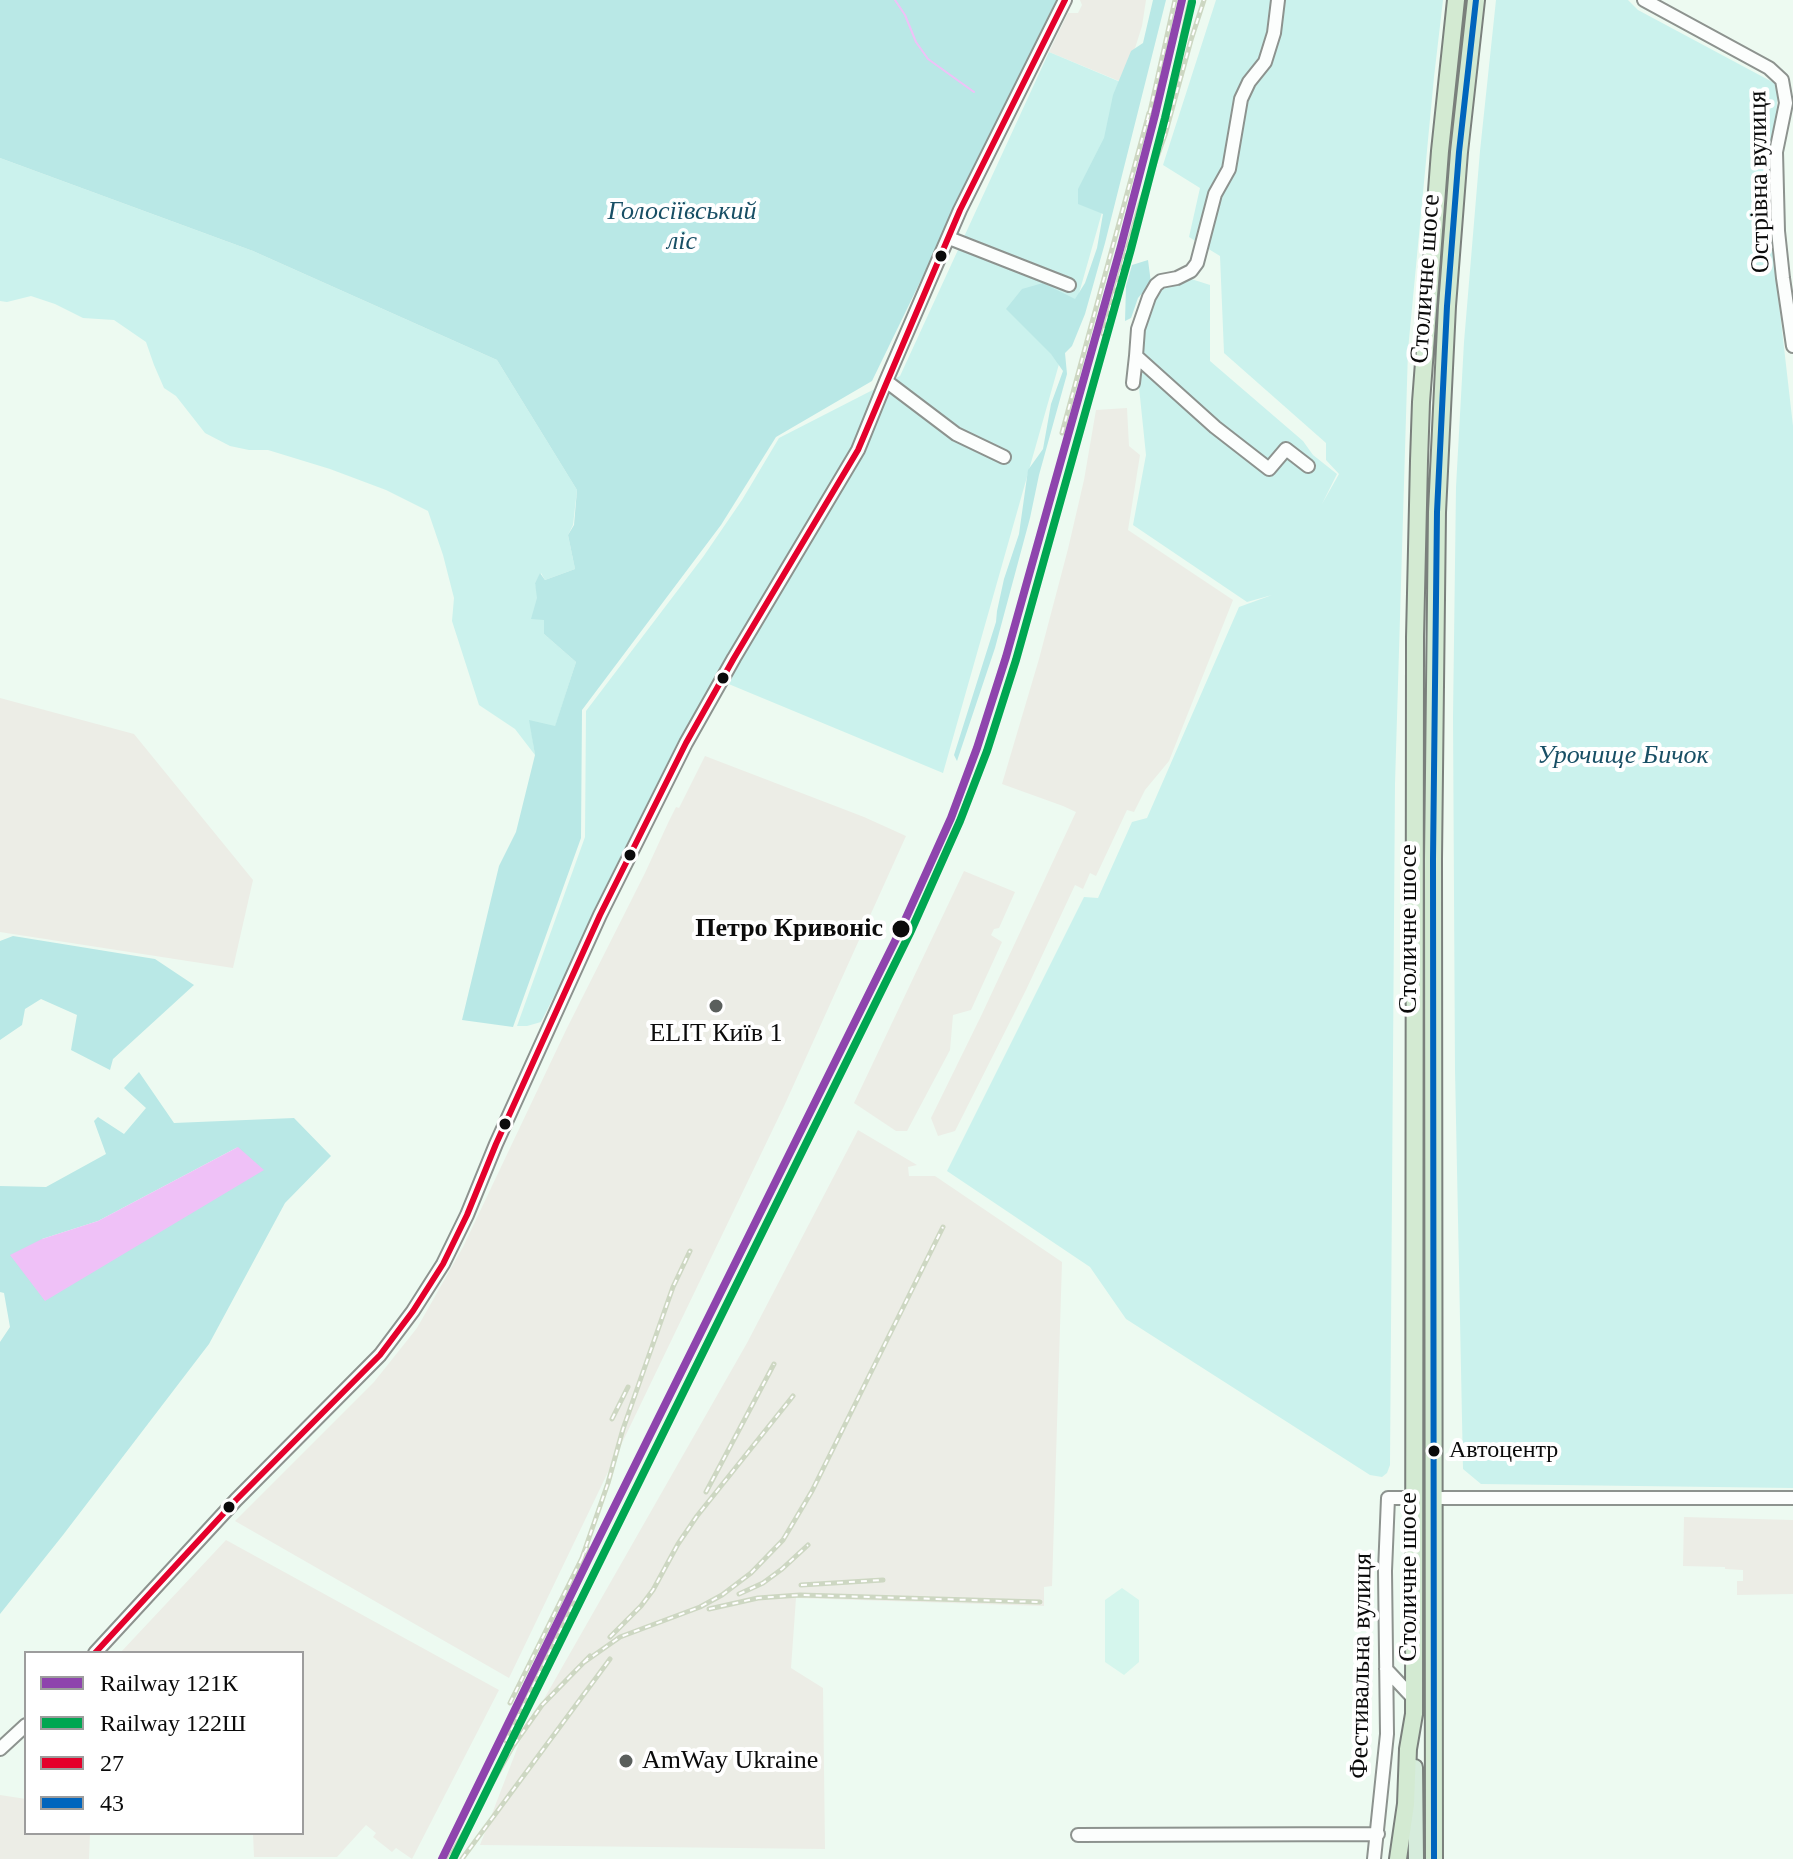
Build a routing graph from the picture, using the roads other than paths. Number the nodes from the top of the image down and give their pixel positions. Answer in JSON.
{"nodes":[{"id":1,"x":1065,"y":0,"type":"edge"},
{"id":2,"x":1278,"y":0,"type":"edge"},
{"id":3,"x":1456,"y":0,"type":"edge"},
{"id":4,"x":1476,"y":0,"type":"edge"},
{"id":5,"x":1644,"y":0,"type":"edge"},
{"id":6,"x":949,"y":238,"type":"junction"},
{"id":7,"x":1069,"y":285,"type":"dead end"},
{"id":8,"x":1793,"y":346,"type":"edge"},
{"id":9,"x":1136,"y":356,"type":"junction"},
{"id":10,"x":886,"y":381,"type":"junction"},
{"id":11,"x":1133,"y":383,"type":"dead end"},
{"id":12,"x":1004,"y":457,"type":"dead end"},
{"id":13,"x":1308,"y":466,"type":"dead end"},
{"id":14,"x":1414,"y":1498,"type":"junction"},
{"id":15,"x":1433,"y":1498,"type":"junction"},
{"id":16,"x":1793,"y":1498,"type":"edge"},
{"id":17,"x":97,"y":1651,"type":"edge"},
{"id":18,"x":1386,"y":1669,"type":"junction"},
{"id":19,"x":1414,"y":1706,"type":"junction"},
{"id":20,"x":24,"y":1727,"type":"edge"},
{"id":21,"x":0,"y":1749,"type":"edge"},
{"id":22,"x":1378,"y":1834,"type":"junction"},
{"id":23,"x":1078,"y":1835,"type":"dead end"},
{"id":24,"x":1374,"y":1859,"type":"edge"},
{"id":25,"x":1398,"y":1859,"type":"edge"},
{"id":26,"x":1416,"y":1859,"type":"edge"},
{"id":27,"x":1434,"y":1859,"type":"edge"}],
"edges":[{"from":1,"to":6,"type":"street"},
{"from":2,"to":9,"type":"street"},
{"from":3,"to":14,"type":"highway","name":"Столичне шосе"},
{"from":4,"to":15,"type":"highway","name":"Столичне шосе"},
{"from":5,"to":8,"type":"street","name":"Острівна вулиця"},
{"from":6,"to":7,"type":"street"},
{"from":6,"to":10,"type":"street"},
{"from":9,"to":11,"type":"street"},
{"from":9,"to":13,"type":"street"},
{"from":10,"to":12,"type":"street"},
{"from":10,"to":17,"type":"street"},
{"from":14,"to":18,"type":"street","name":"Фестивальна вулиця"},
{"from":14,"to":19,"type":"highway","name":"Столичне шосе"},
{"from":15,"to":16,"type":"street"},
{"from":15,"to":27,"type":"highway","name":"Столичне шосе"},
{"from":18,"to":19,"type":"street"},
{"from":18,"to":22,"type":"street","name":"Фестивальна вулиця"},
{"from":19,"to":25,"type":"highway"},
{"from":19,"to":26,"type":"main road","name":"Столичне шосе"},
{"from":20,"to":21,"type":"street"},
{"from":22,"to":23,"type":"street"},
{"from":22,"to":24,"type":"street","name":"Фестивальна вулиця"}]}
